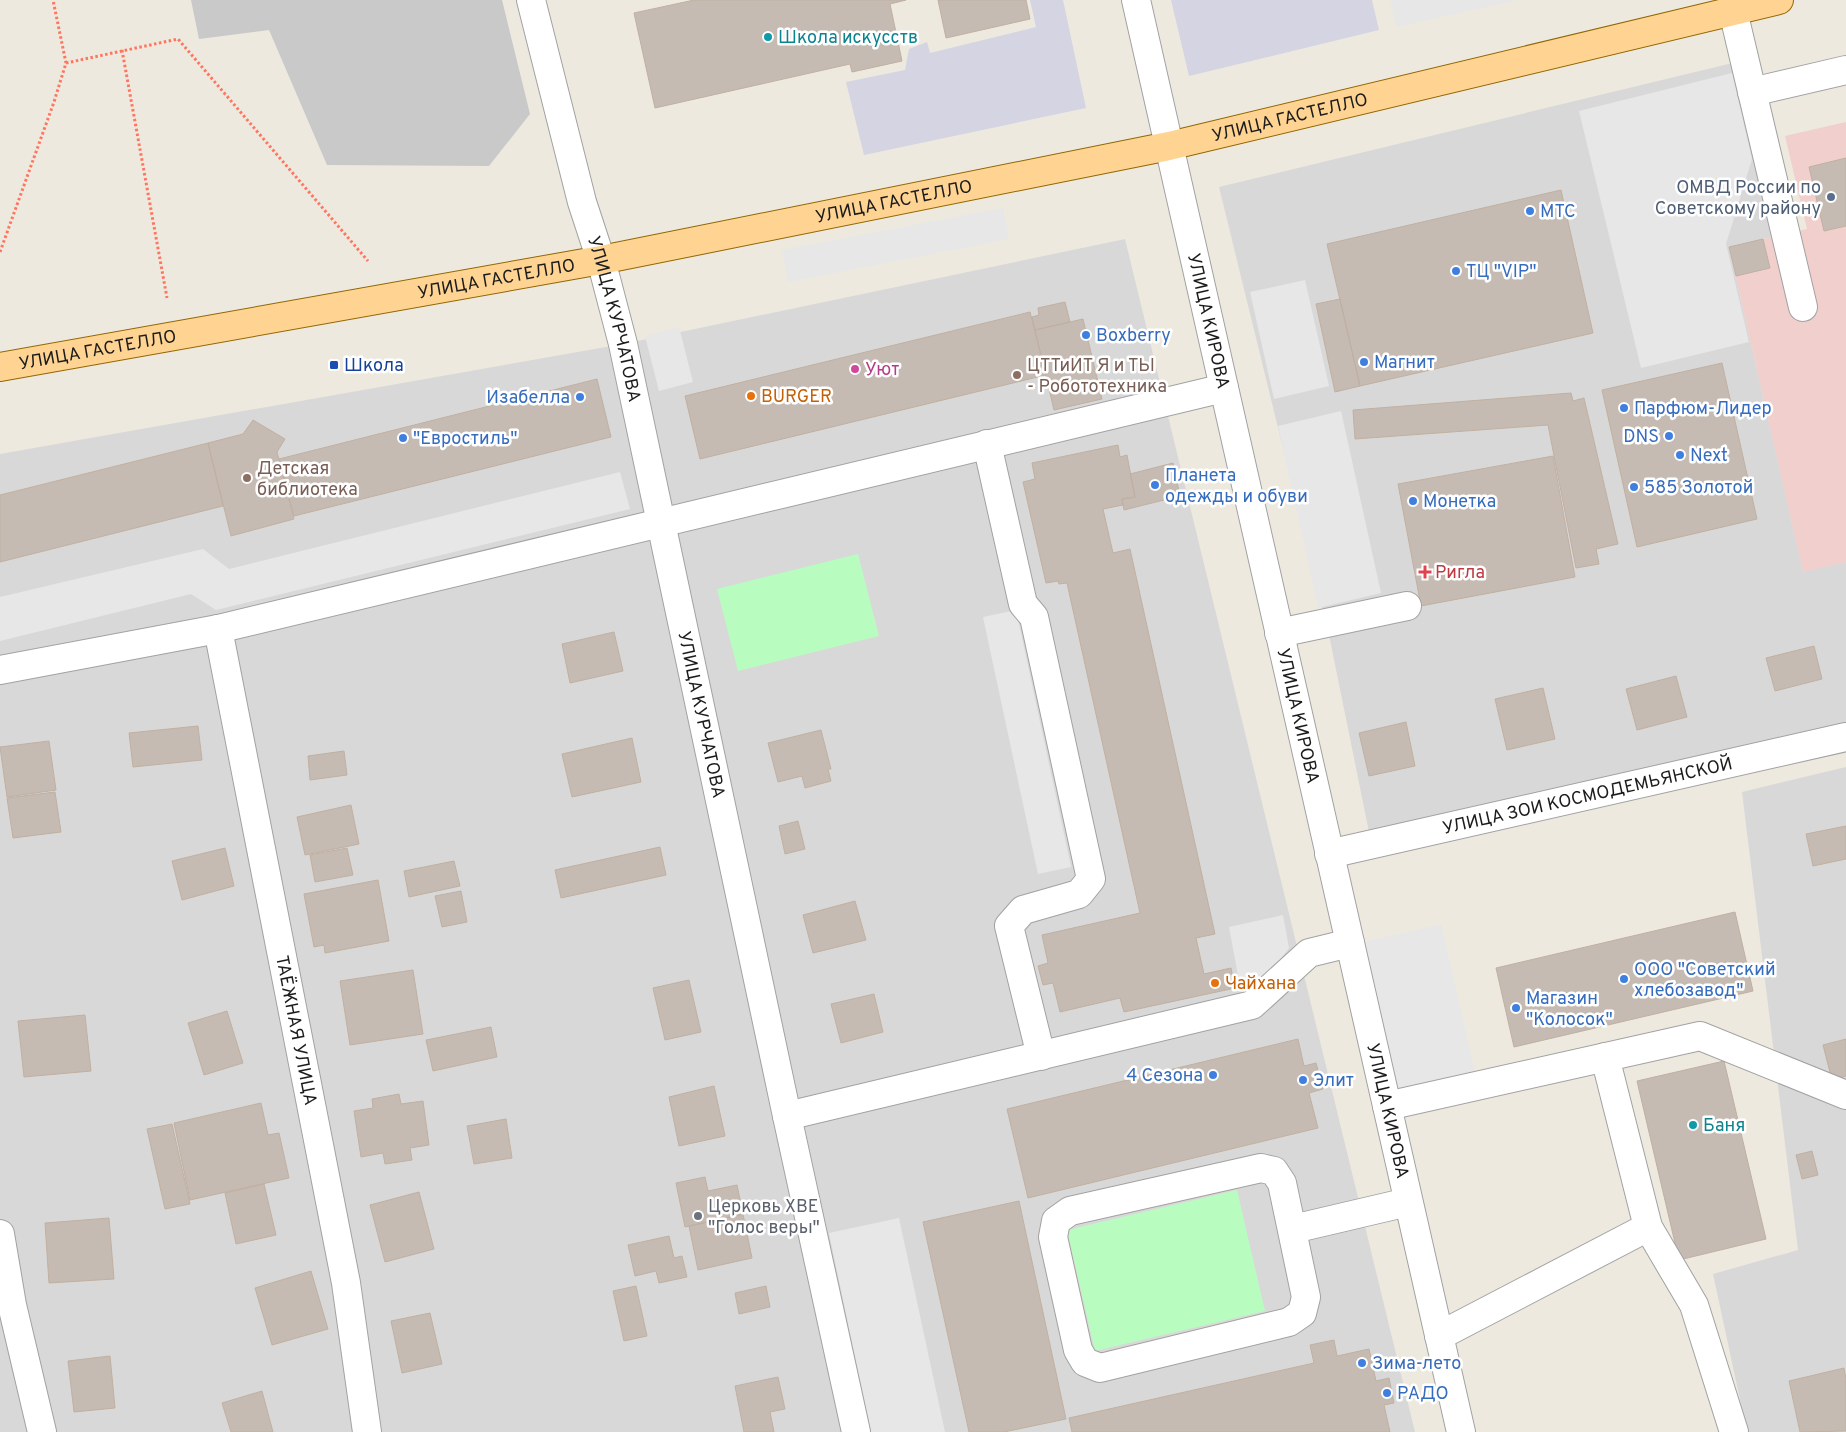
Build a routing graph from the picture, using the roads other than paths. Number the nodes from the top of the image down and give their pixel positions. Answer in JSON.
{"nodes":[{"id":1,"x":531,"y":0,"type":"edge"},
{"id":2,"x":1136,"y":0,"type":"edge"},
{"id":3,"x":1778,"y":0,"type":"edge"},
{"id":4,"x":1742,"y":6,"type":"edge"},
{"id":5,"x":1846,"y":70,"type":"edge"},
{"id":6,"x":1752,"y":92,"type":"junction"},
{"id":7,"x":1170,"y":146,"type":"junction"},
{"id":8,"x":601,"y":260,"type":"junction"},
{"id":9,"x":1803,"y":307,"type":"dead end"},
{"id":10,"x":0,"y":368,"type":"edge"},
{"id":11,"x":1224,"y":388,"type":"junction"},
{"id":12,"x":987,"y":444,"type":"junction"},
{"id":13,"x":661,"y":524,"type":"junction"},
{"id":14,"x":1407,"y":606,"type":"dead end"},
{"id":15,"x":218,"y":629,"type":"junction"},
{"id":16,"x":1279,"y":633,"type":"junction"},
{"id":17,"x":0,"y":670,"type":"edge"},
{"id":18,"x":1846,"y":737,"type":"edge"},
{"id":19,"x":1329,"y":854,"type":"junction"},
{"id":20,"x":1350,"y":943,"type":"junction"},
{"id":21,"x":1041,"y":1056,"type":"junction"},
{"id":22,"x":1605,"y":1057,"type":"junction"},
{"id":23,"x":1846,"y":1095,"type":"edge"},
{"id":24,"x":1386,"y":1106,"type":"junction"},
{"id":25,"x":787,"y":1116,"type":"junction"},
{"id":26,"x":1408,"y":1202,"type":"junction"},
{"id":27,"x":1648,"y":1227,"type":"junction"},
{"id":28,"x":1293,"y":1229,"type":"junction"},
{"id":29,"x":0,"y":1234,"type":"edge"},
{"id":30,"x":1439,"y":1336,"type":"junction"},
{"id":31,"x":42,"y":1432,"type":"edge"},
{"id":32,"x":367,"y":1432,"type":"edge"},
{"id":33,"x":856,"y":1432,"type":"edge"},
{"id":34,"x":1461,"y":1432,"type":"edge"},
{"id":35,"x":1734,"y":1432,"type":"edge"}],
"edges":[{"from":1,"to":8,"type":"street","name":"УЛИЦА КУРЧАТОВА"},
{"from":2,"to":7,"type":"street","name":"УЛИЦА КИРОВА"},
{"from":3,"to":4,"type":"main road","name":"УЛИЦА ГАСТЕЛЛО"},
{"from":4,"to":6,"type":"street"},
{"from":4,"to":7,"type":"main road","name":"УЛИЦА ГАСТЕЛЛО"},
{"from":5,"to":6,"type":"street"},
{"from":6,"to":9,"type":"street"},
{"from":7,"to":8,"type":"main road","name":"УЛИЦА ГАСТЕЛЛО"},
{"from":7,"to":11,"type":"street","name":"УЛИЦА КИРОВА"},
{"from":8,"to":10,"type":"main road","name":"УЛИЦА ГАСТЕЛЛО"},
{"from":8,"to":13,"type":"street","name":"УЛИЦА КУРЧАТОВА"},
{"from":11,"to":12,"type":"street"},
{"from":11,"to":16,"type":"street","name":"УЛИЦА КИРОВА"},
{"from":12,"to":13,"type":"street"},
{"from":12,"to":21,"type":"street"},
{"from":13,"to":15,"type":"street"},
{"from":13,"to":25,"type":"street","name":"УЛИЦА КУРЧАТОВА"},
{"from":14,"to":16,"type":"street"},
{"from":15,"to":17,"type":"street"},
{"from":15,"to":32,"type":"street","name":"ТАЁЖНАЯ УЛИЦА"},
{"from":16,"to":19,"type":"street","name":"УЛИЦА КИРОВА"},
{"from":18,"to":19,"type":"street","name":"УЛИЦА ЗОИ КОСМОДЕМЬЯНСКОЙ"},
{"from":19,"to":20,"type":"street","name":"УЛИЦА КИРОВА"},
{"from":20,"to":21,"type":"street"},
{"from":20,"to":24,"type":"street","name":"УЛИЦА КИРОВА"},
{"from":21,"to":25,"type":"street"},
{"from":22,"to":23,"type":"street"},
{"from":22,"to":24,"type":"street"},
{"from":22,"to":27,"type":"street"},
{"from":24,"to":26,"type":"street","name":"УЛИЦА КИРОВА"},
{"from":25,"to":33,"type":"street","name":"УЛИЦА КУРЧАТОВА"},
{"from":26,"to":28,"type":"street"},
{"from":26,"to":30,"type":"street","name":"УЛИЦА КИРОВА"},
{"from":27,"to":30,"type":"street"},
{"from":27,"to":35,"type":"street"},
{"from":28,"to":28,"type":"street"},
{"from":29,"to":31,"type":"street"},
{"from":30,"to":34,"type":"street","name":"УЛИЦА КИРОВА"}]}
